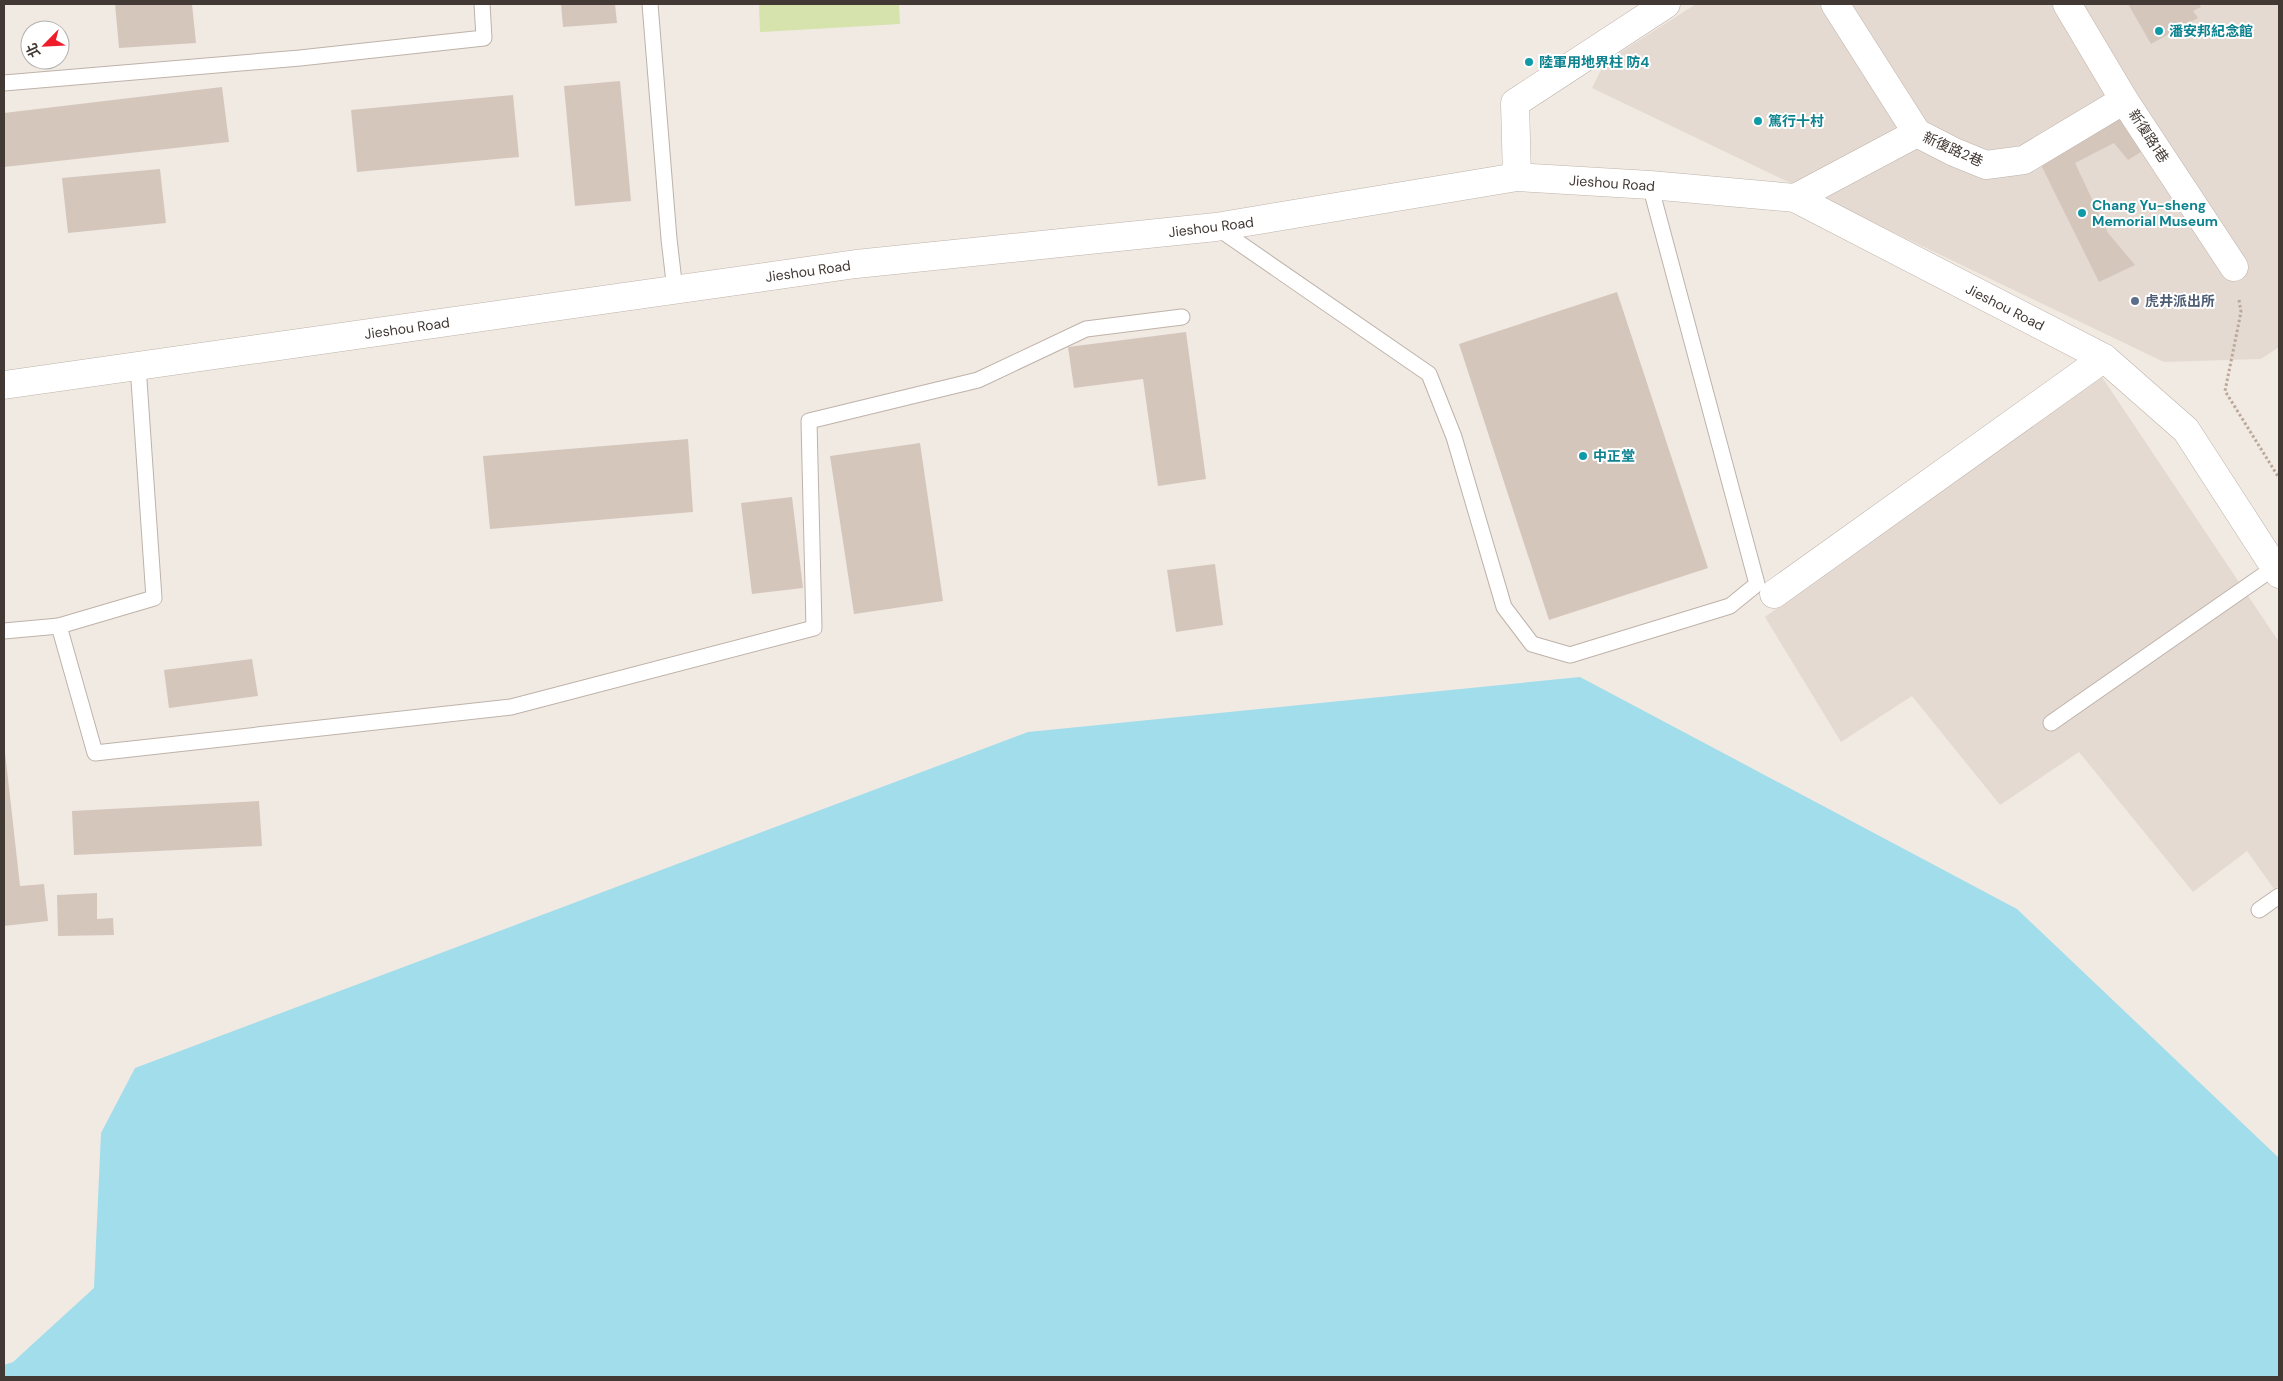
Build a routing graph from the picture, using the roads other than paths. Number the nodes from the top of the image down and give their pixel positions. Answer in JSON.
{"nodes":[{"id":1,"x":482,"y":4,"type":"edge"},
{"id":2,"x":650,"y":4,"type":"edge"},
{"id":3,"x":1666,"y":4,"type":"edge"},
{"id":4,"x":1836,"y":4,"type":"edge"},
{"id":5,"x":2067,"y":4,"type":"edge"},
{"id":6,"x":4,"y":83,"type":"edge"},
{"id":7,"x":2124,"y":100,"type":"junction"},
{"id":8,"x":1917,"y":133,"type":"junction"},
{"id":9,"x":1517,"y":177,"type":"junction"},
{"id":10,"x":1650,"y":185,"type":"junction"},
{"id":11,"x":1795,"y":198,"type":"junction"},
{"id":12,"x":1216,"y":228,"type":"junction"},
{"id":13,"x":2234,"y":267,"type":"road end"},
{"id":14,"x":675,"y":290,"type":"junction"},
{"id":15,"x":1182,"y":318,"type":"dead end"},
{"id":16,"x":2104,"y":358,"type":"junction"},
{"id":17,"x":138,"y":366,"type":"junction"},
{"id":18,"x":4,"y":385,"type":"edge"},
{"id":19,"x":2277,"y":571,"type":"edge"},
{"id":20,"x":1774,"y":594,"type":"dead end"},
{"id":21,"x":59,"y":626,"type":"junction"},
{"id":22,"x":4,"y":631,"type":"edge"},
{"id":23,"x":2051,"y":723,"type":"dead end"},
{"id":24,"x":2279,"y":896,"type":"edge"},
{"id":25,"x":2259,"y":910,"type":"dead end"}],
"edges":[{"from":1,"to":6,"type":"lane"},
{"from":2,"to":14,"type":"lane"},
{"from":3,"to":9,"type":"street"},
{"from":4,"to":8,"type":"street","name":"新復路2巷"},
{"from":5,"to":7,"type":"street","name":"新復路1巷"},
{"from":7,"to":8,"type":"street","name":"新復路2巷"},
{"from":7,"to":13,"type":"street","name":"新復路1巷"},
{"from":8,"to":11,"type":"street"},
{"from":9,"to":10,"type":"street","name":"Jieshou Road"},
{"from":9,"to":12,"type":"street","name":"Jieshou Road"},
{"from":10,"to":11,"type":"street","name":"Jieshou Road"},
{"from":10,"to":12,"type":"lane"},
{"from":11,"to":16,"type":"street","name":"Jieshou Road"},
{"from":12,"to":14,"type":"street","name":"Jieshou Road"},
{"from":14,"to":17,"type":"street","name":"Jieshou Road"},
{"from":15,"to":21,"type":"lane"},
{"from":16,"to":19,"type":"street","name":"Jieshou Road"},
{"from":16,"to":20,"type":"street"},
{"from":17,"to":18,"type":"street","name":"Jieshou Road"},
{"from":17,"to":21,"type":"lane"},
{"from":19,"to":23,"type":"lane"},
{"from":21,"to":22,"type":"lane"},
{"from":24,"to":25,"type":"lane"}]}
